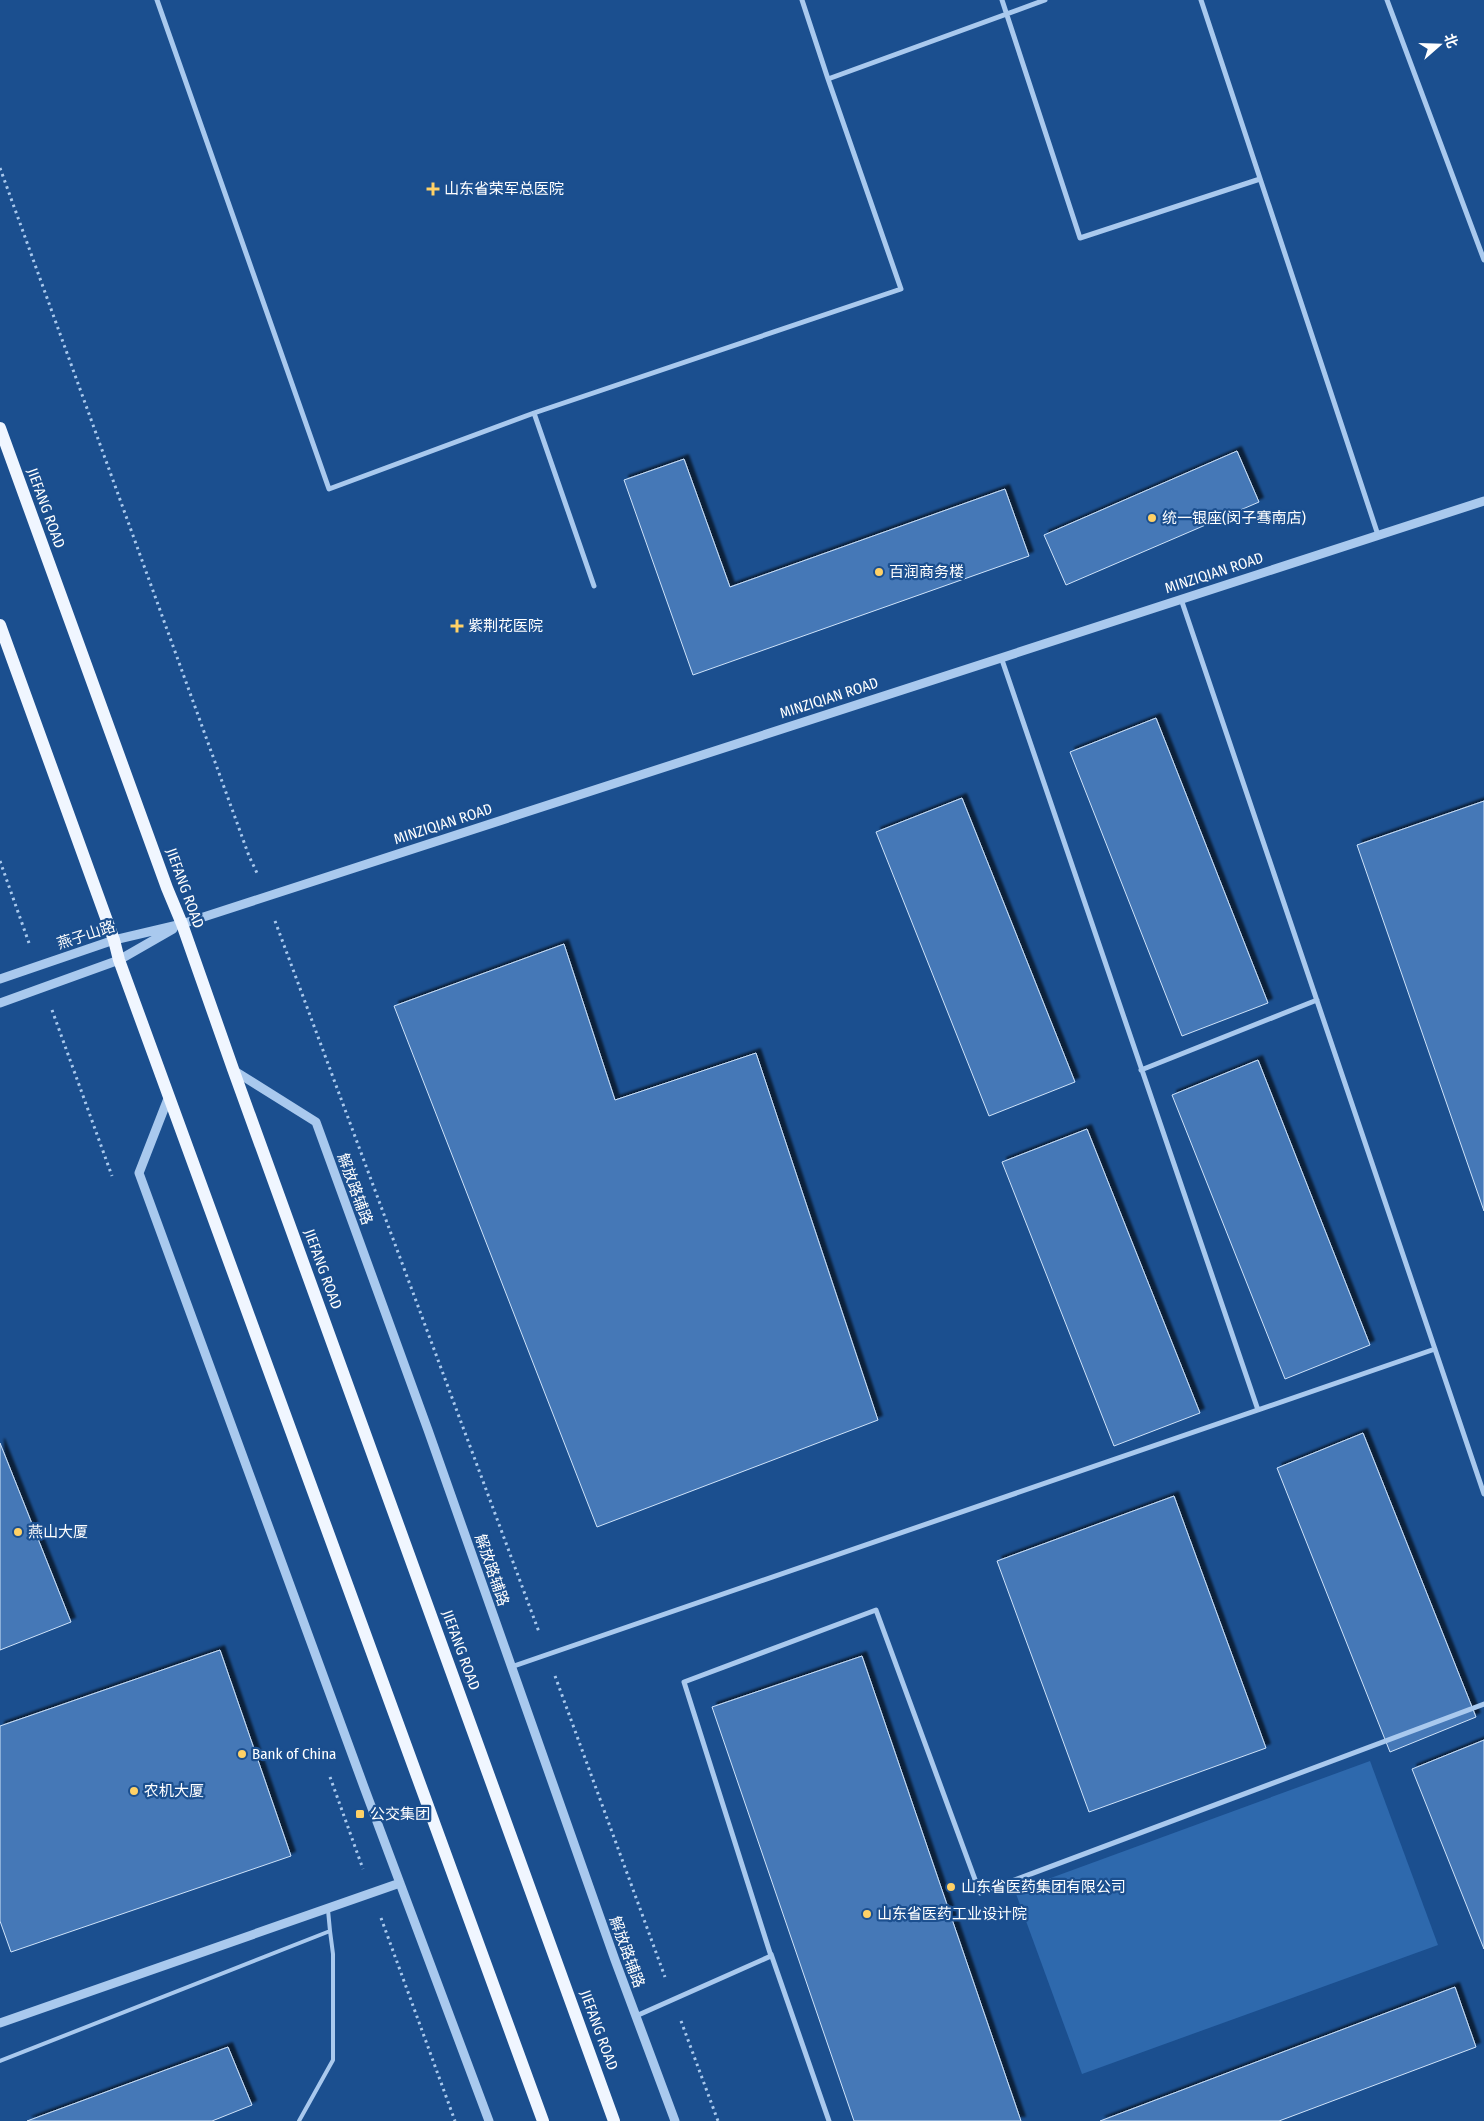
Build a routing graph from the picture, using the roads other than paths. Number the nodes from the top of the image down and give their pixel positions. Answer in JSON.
{"nodes":[{"id":1,"x":157,"y":0,"type":"edge"},
{"id":2,"x":802,"y":0,"type":"edge"},
{"id":3,"x":1002,"y":0,"type":"edge"},
{"id":4,"x":1045,"y":0,"type":"edge"},
{"id":5,"x":1201,"y":0,"type":"edge"},
{"id":6,"x":1387,"y":0,"type":"edge"},
{"id":7,"x":1006,"y":13,"type":"junction"},
{"id":8,"x":828,"y":79,"type":"junction"},
{"id":9,"x":1260,"y":179,"type":"junction"},
{"id":10,"x":1484,"y":260,"type":"edge"},
{"id":11,"x":534,"y":413,"type":"junction"},
{"id":12,"x":0,"y":428,"type":"edge"},
{"id":13,"x":1484,"y":501,"type":"edge"},
{"id":14,"x":1378,"y":534,"type":"junction"},
{"id":15,"x":594,"y":586,"type":"dead end"},
{"id":16,"x":1181,"y":598,"type":"junction"},
{"id":17,"x":0,"y":624,"type":"edge"},
{"id":18,"x":1001,"y":657,"type":"junction"},
{"id":19,"x":182,"y":924,"type":"junction"},
{"id":20,"x":114,"y":940,"type":"junction"},
{"id":21,"x":119,"y":960,"type":"junction"},
{"id":22,"x":0,"y":979,"type":"edge"},
{"id":23,"x":1317,"y":1000,"type":"junction"},
{"id":24,"x":0,"y":1003,"type":"edge"},
{"id":25,"x":233,"y":1069,"type":"junction"},
{"id":26,"x":1141,"y":1070,"type":"junction"},
{"id":27,"x":169,"y":1096,"type":"junction"},
{"id":28,"x":1435,"y":1349,"type":"junction"},
{"id":29,"x":1258,"y":1410,"type":"junction"},
{"id":30,"x":1484,"y":1494,"type":"edge"},
{"id":31,"x":511,"y":1667,"type":"junction"},
{"id":32,"x":1484,"y":1704,"type":"edge"},
{"id":33,"x":400,"y":1883,"type":"junction"},
{"id":34,"x":328,"y":1907,"type":"junction"},
{"id":35,"x":762,"y":1927,"type":"junction"},
{"id":36,"x":330,"y":1932,"type":"junction"},
{"id":37,"x":636,"y":2016,"type":"junction"},
{"id":38,"x":0,"y":2023,"type":"edge"},
{"id":39,"x":0,"y":2061,"type":"edge"},
{"id":40,"x":299,"y":2121,"type":"edge"},
{"id":41,"x":489,"y":2121,"type":"edge"},
{"id":42,"x":543,"y":2121,"type":"edge"},
{"id":43,"x":614,"y":2121,"type":"edge"},
{"id":44,"x":675,"y":2121,"type":"edge"},
{"id":45,"x":829,"y":2121,"type":"edge"}],
"edges":[{"from":1,"to":11,"type":"street"},
{"from":2,"to":8,"type":"street"},
{"from":3,"to":7,"type":"street"},
{"from":4,"to":7,"type":"street"},
{"from":5,"to":9,"type":"street"},
{"from":6,"to":10,"type":"street"},
{"from":7,"to":8,"type":"street"},
{"from":7,"to":9,"type":"street"},
{"from":8,"to":11,"type":"street"},
{"from":9,"to":14,"type":"street"},
{"from":11,"to":15,"type":"street"},
{"from":12,"to":19,"type":"main road","name":"JIEFANG ROAD"},
{"from":13,"to":14,"type":"street","name":"MINZIQIAN ROAD"},
{"from":14,"to":16,"type":"street","name":"MINZIQIAN ROAD"},
{"from":16,"to":18,"type":"street","name":"MINZIQIAN ROAD"},
{"from":16,"to":23,"type":"street"},
{"from":17,"to":20,"type":"main road"},
{"from":18,"to":19,"type":"street","name":"MINZIQIAN ROAD"},
{"from":18,"to":26,"type":"street"},
{"from":19,"to":20,"type":"street","name":"燕子山路"},
{"from":19,"to":21,"type":"street"},
{"from":19,"to":25,"type":"main road","name":"JIEFANG ROAD"},
{"from":20,"to":21,"type":"main road"},
{"from":20,"to":22,"type":"street","name":"燕子山路"},
{"from":21,"to":24,"type":"street"},
{"from":21,"to":27,"type":"main road"},
{"from":23,"to":26,"type":"street"},
{"from":23,"to":28,"type":"street"},
{"from":25,"to":31,"type":"street","name":"解放路辅路"},
{"from":25,"to":43,"type":"main road","name":"JIEFANG ROAD"},
{"from":26,"to":29,"type":"street"},
{"from":27,"to":33,"type":"street"},
{"from":27,"to":42,"type":"main road"},
{"from":28,"to":29,"type":"street"},
{"from":28,"to":30,"type":"street"},
{"from":29,"to":31,"type":"street"},
{"from":31,"to":37,"type":"street","name":"解放路辅路"},
{"from":32,"to":35,"type":"street"},
{"from":33,"to":34,"type":"street"},
{"from":33,"to":41,"type":"street"},
{"from":34,"to":36,"type":"lane"},
{"from":34,"to":38,"type":"street"},
{"from":35,"to":37,"type":"street"},
{"from":35,"to":45,"type":"street"},
{"from":36,"to":39,"type":"lane"},
{"from":36,"to":40,"type":"lane"},
{"from":37,"to":44,"type":"street","name":"解放路辅路"}]}
